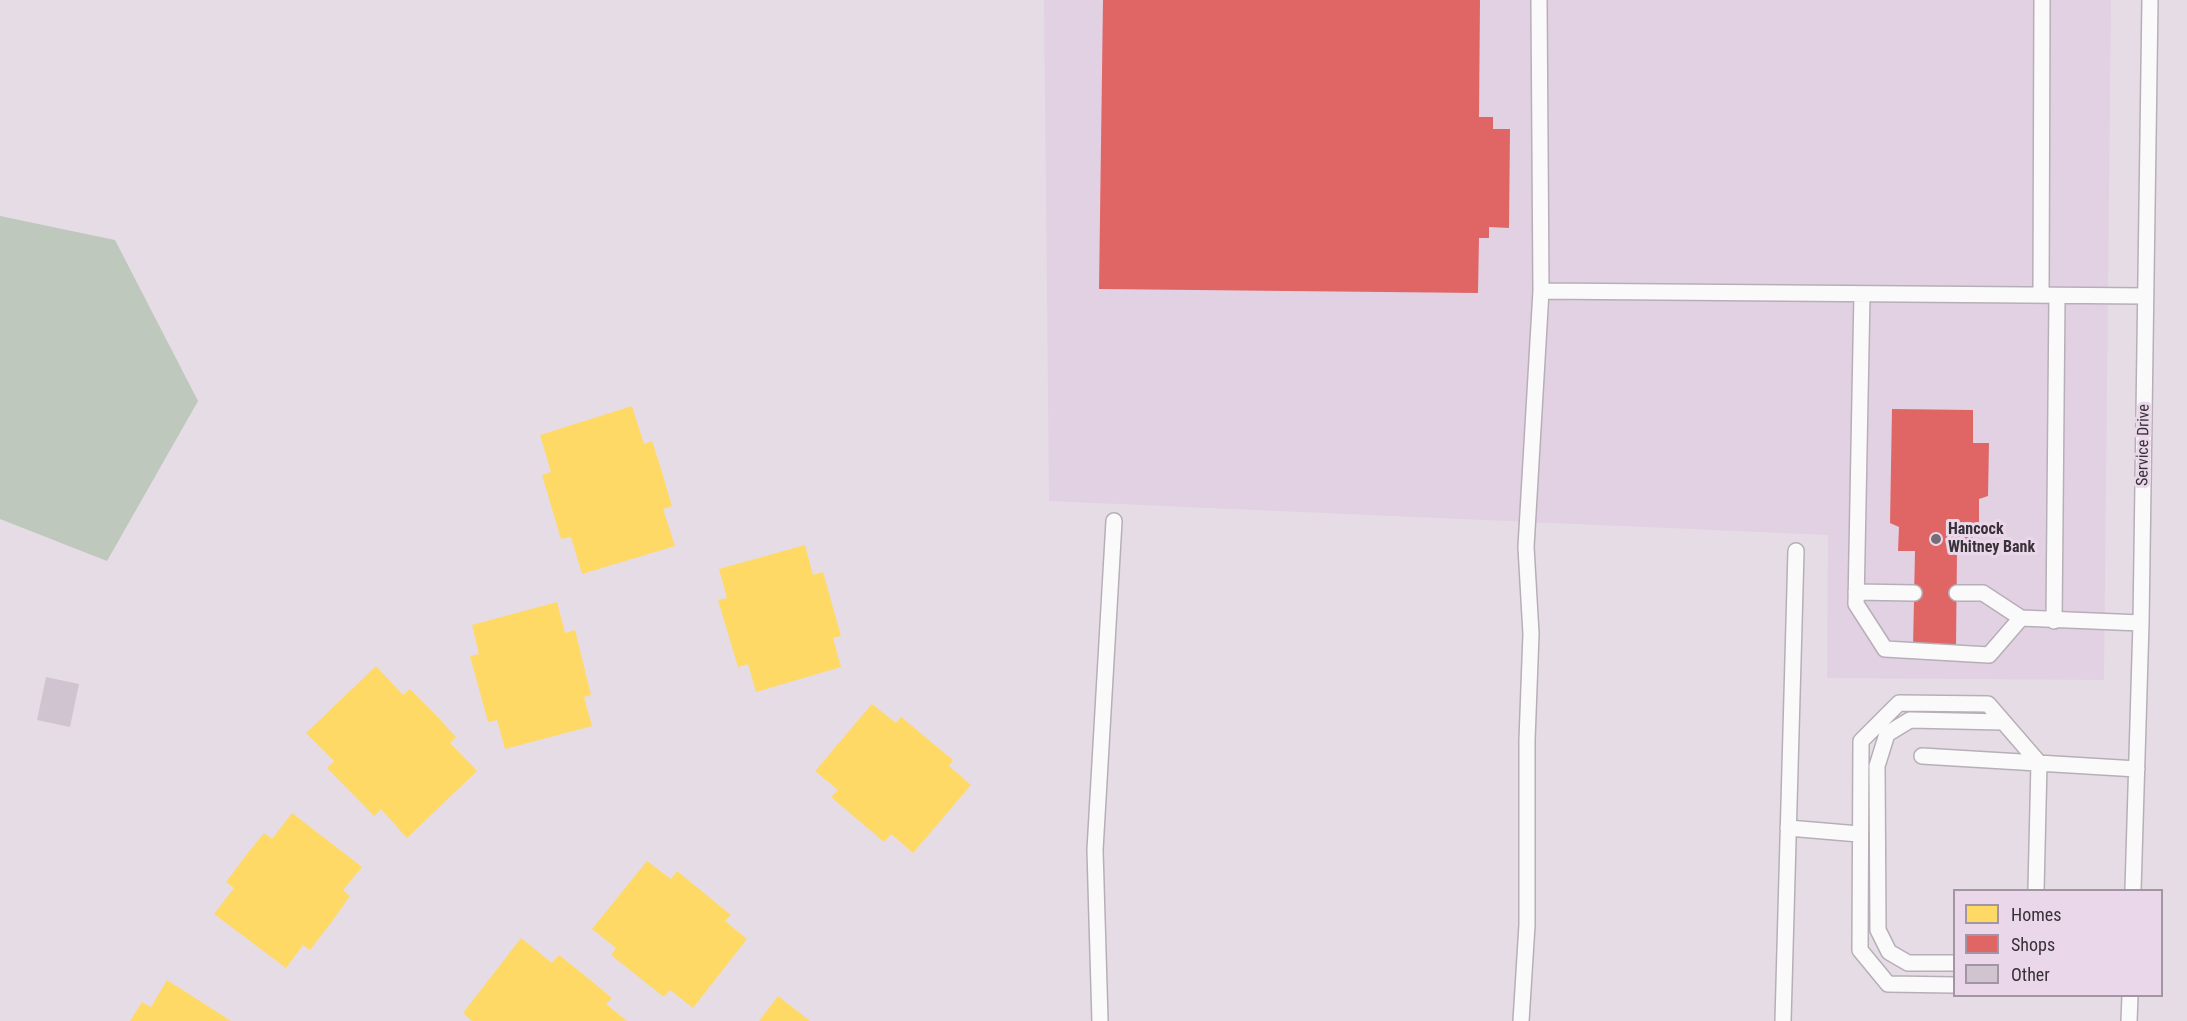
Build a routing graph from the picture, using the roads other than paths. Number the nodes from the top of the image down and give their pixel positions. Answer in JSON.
{"nodes":[{"id":1,"x":1539,"y":0,"type":"edge"},
{"id":2,"x":2042,"y":0,"type":"edge"},
{"id":3,"x":2150,"y":0,"type":"edge"},
{"id":4,"x":1541,"y":291,"type":"junction"},
{"id":5,"x":1862,"y":294,"type":"junction"},
{"id":6,"x":2041,"y":296,"type":"junction"},
{"id":7,"x":2057,"y":296,"type":"junction"},
{"id":8,"x":2146,"y":296,"type":"junction"},
{"id":9,"x":1114,"y":520,"type":"dead end"},
{"id":10,"x":1796,"y":551,"type":"dead end"},
{"id":11,"x":1856,"y":592,"type":"junction"},
{"id":12,"x":1957,"y":592,"type":"dead end"},
{"id":13,"x":1914,"y":593,"type":"dead end"},
{"id":14,"x":2021,"y":618,"type":"junction"},
{"id":15,"x":2054,"y":621,"type":"junction"},
{"id":16,"x":2141,"y":623,"type":"junction"},
{"id":17,"x":2003,"y":722,"type":"junction"},
{"id":18,"x":1922,"y":756,"type":"dead end"},
{"id":19,"x":2039,"y":763,"type":"junction"},
{"id":20,"x":2137,"y":769,"type":"junction"},
{"id":21,"x":1788,"y":828,"type":"junction"},
{"id":22,"x":1859,"y":834,"type":"junction"},
{"id":23,"x":2036,"y":889,"type":"edge"},
{"id":24,"x":2133,"y":889,"type":"edge"},
{"id":25,"x":1953,"y":963,"type":"edge"},
{"id":26,"x":1953,"y":985,"type":"edge"},
{"id":27,"x":2130,"y":997,"type":"edge"},
{"id":28,"x":1100,"y":1021,"type":"edge"},
{"id":29,"x":1521,"y":1021,"type":"edge"},
{"id":30,"x":1783,"y":1021,"type":"edge"},
{"id":31,"x":2129,"y":1021,"type":"edge"}],
"edges":[{"from":1,"to":4,"type":"lane"},
{"from":2,"to":6,"type":"lane"},
{"from":3,"to":8,"type":"lane","name":"Service Drive"},
{"from":4,"to":5,"type":"lane"},
{"from":4,"to":29,"type":"lane"},
{"from":5,"to":6,"type":"lane"},
{"from":5,"to":11,"type":"lane"},
{"from":6,"to":7,"type":"lane"},
{"from":7,"to":8,"type":"lane"},
{"from":7,"to":15,"type":"lane"},
{"from":8,"to":16,"type":"lane","name":"Service Drive"},
{"from":9,"to":28,"type":"lane"},
{"from":10,"to":21,"type":"lane"},
{"from":11,"to":13,"type":"lane"},
{"from":11,"to":14,"type":"lane"},
{"from":12,"to":14,"type":"lane"},
{"from":14,"to":15,"type":"lane"},
{"from":15,"to":16,"type":"lane"},
{"from":16,"to":20,"type":"lane","name":"Service Drive"},
{"from":17,"to":19,"type":"lane"},
{"from":17,"to":22,"type":"lane"},
{"from":17,"to":25,"type":"lane"},
{"from":18,"to":19,"type":"lane"},
{"from":19,"to":20,"type":"lane"},
{"from":19,"to":23,"type":"lane"},
{"from":20,"to":24,"type":"lane","name":"Service Drive"},
{"from":21,"to":22,"type":"lane"},
{"from":21,"to":30,"type":"lane"},
{"from":22,"to":26,"type":"lane"},
{"from":27,"to":31,"type":"lane"}]}
